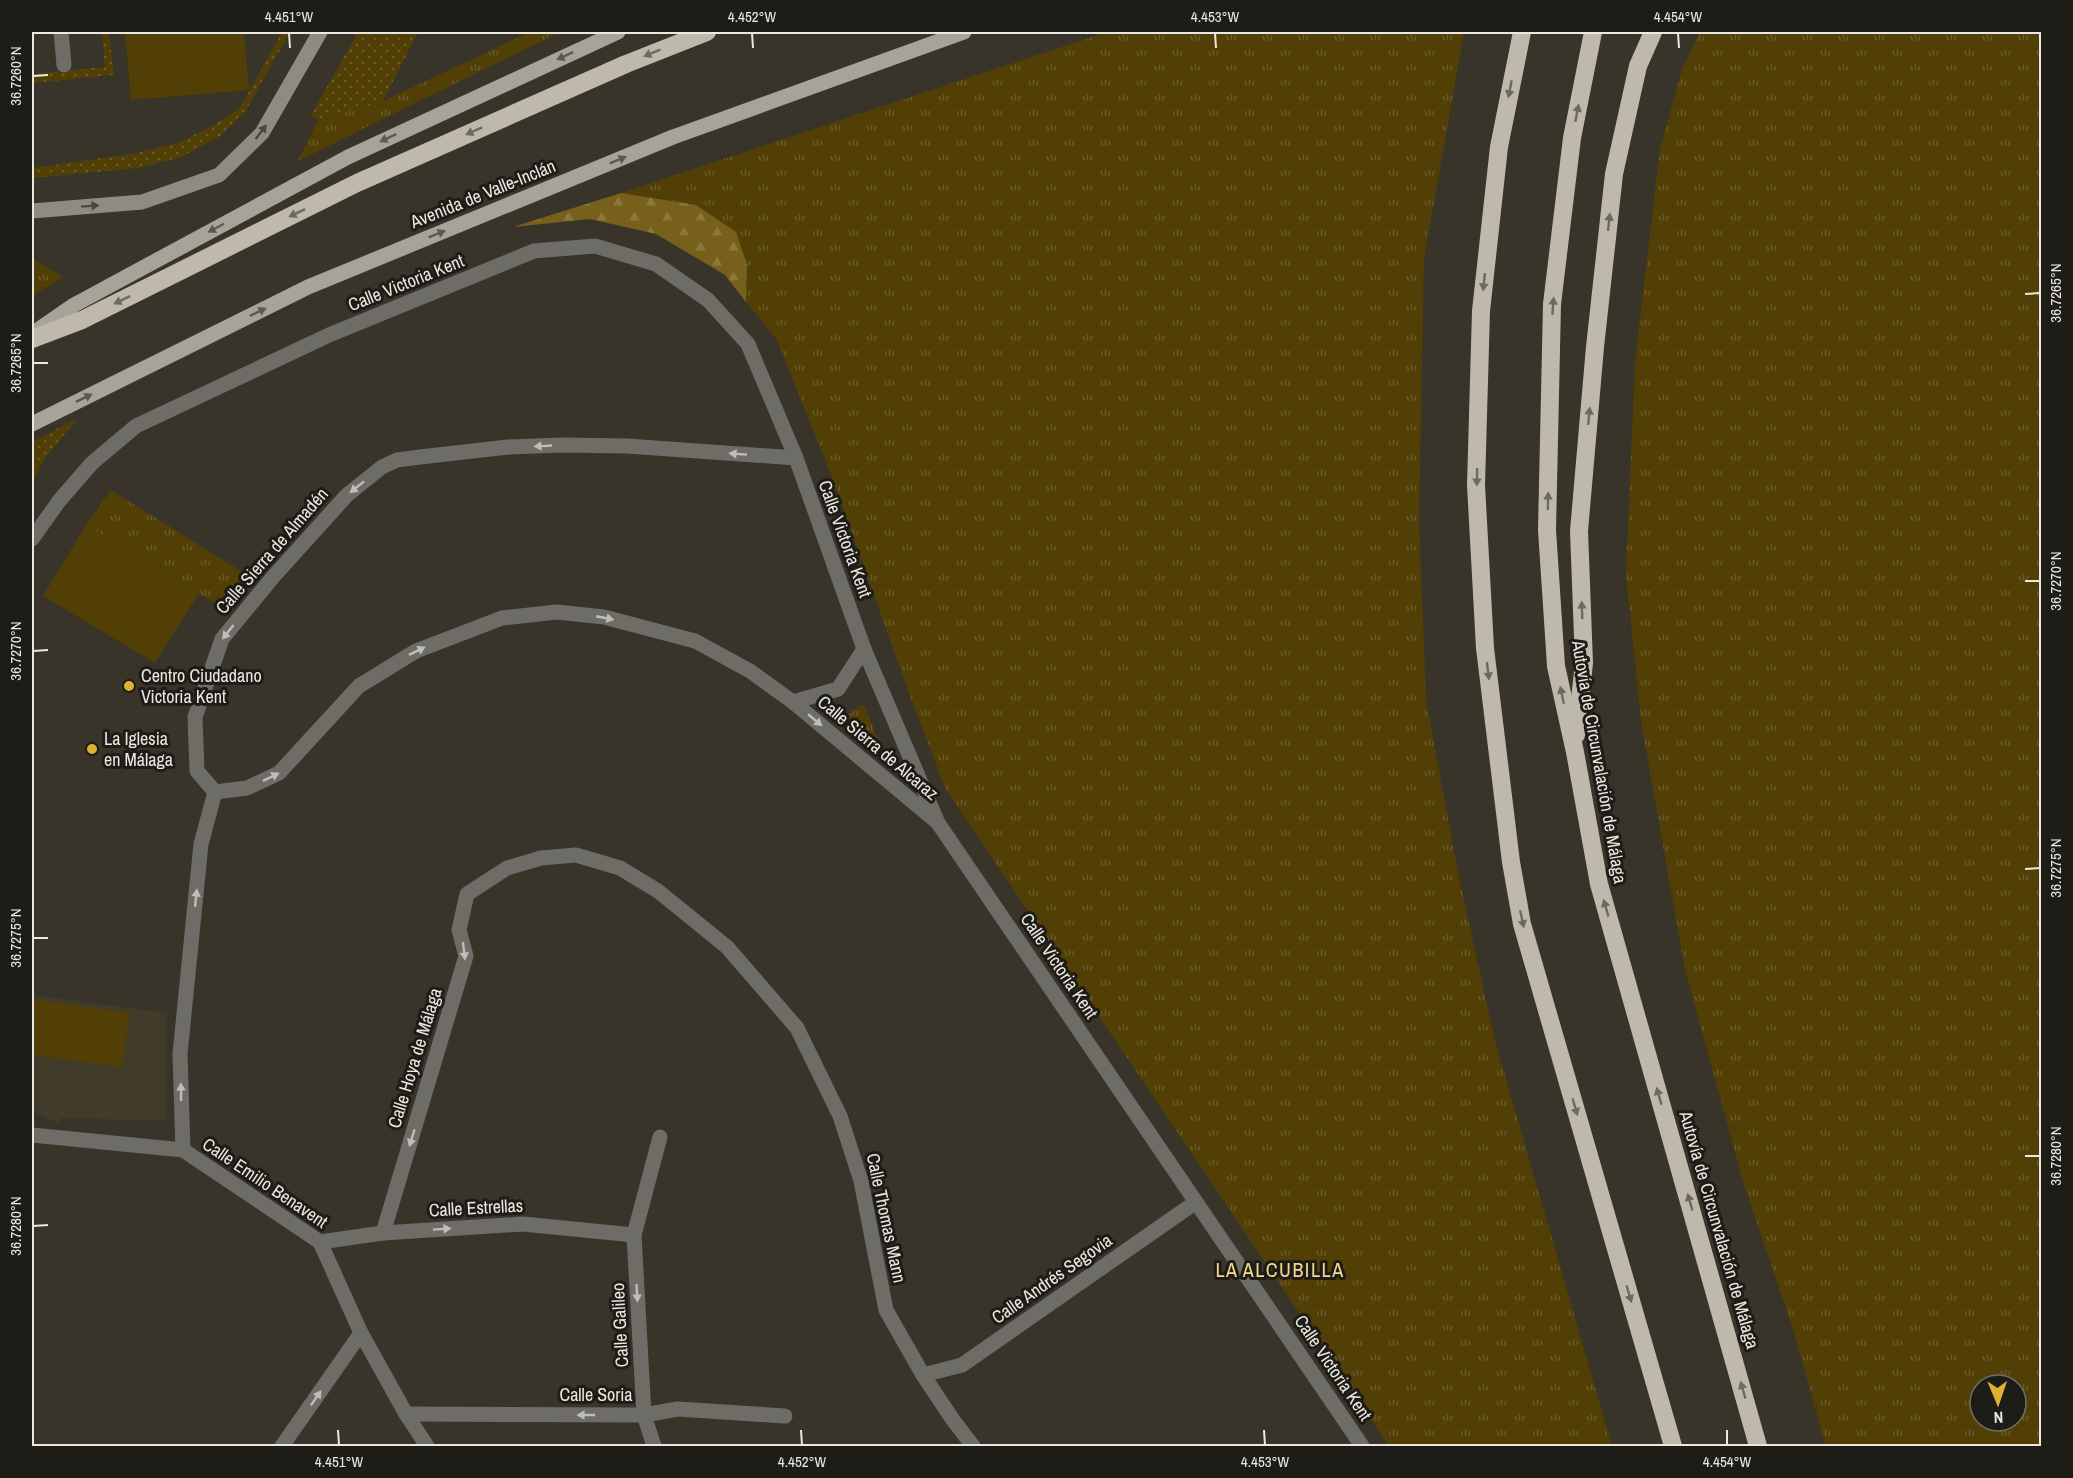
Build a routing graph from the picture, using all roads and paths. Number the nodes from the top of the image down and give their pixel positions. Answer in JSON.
{"nodes":[{"id":1,"x":61,"y":32,"type":"edge"},
{"id":2,"x":320,"y":32,"type":"edge"},
{"id":3,"x":618,"y":32,"type":"edge"},
{"id":4,"x":706,"y":32,"type":"edge"},
{"id":5,"x":964,"y":32,"type":"edge"},
{"id":6,"x":1522,"y":32,"type":"edge"},
{"id":7,"x":1593,"y":32,"type":"edge"},
{"id":8,"x":1653,"y":32,"type":"edge"},
{"id":9,"x":64,"y":65,"type":"dead end"},
{"id":10,"x":32,"y":211,"type":"edge"},
{"id":11,"x":32,"y":334,"type":"edge"},
{"id":12,"x":32,"y":339,"type":"edge"},
{"id":13,"x":32,"y":424,"type":"edge"},
{"id":14,"x":796,"y":458,"type":"junction"},
{"id":15,"x":32,"y":539,"type":"edge"},
{"id":16,"x":864,"y":649,"type":"junction"},
{"id":17,"x":793,"y":702,"type":"junction"},
{"id":18,"x":1575,"y":752,"type":"junction"},
{"id":19,"x":215,"y":792,"type":"junction"},
{"id":20,"x":938,"y":823,"type":"junction"},
{"id":21,"x":466,"y":894,"type":"joint"},
{"id":22,"x":32,"y":1135,"type":"edge"},
{"id":23,"x":660,"y":1137,"type":"dead end"},
{"id":24,"x":183,"y":1150,"type":"junction"},
{"id":25,"x":1196,"y":1202,"type":"junction"},
{"id":26,"x":383,"y":1233,"type":"junction"},
{"id":27,"x":634,"y":1235,"type":"junction"},
{"id":28,"x":320,"y":1242,"type":"junction"},
{"id":29,"x":361,"y":1333,"type":"junction"},
{"id":30,"x":923,"y":1375,"type":"junction"},
{"id":31,"x":406,"y":1414,"type":"junction"},
{"id":32,"x":644,"y":1415,"type":"junction"},
{"id":33,"x":785,"y":1416,"type":"dead end"},
{"id":34,"x":282,"y":1446,"type":"edge"},
{"id":35,"x":427,"y":1446,"type":"edge"},
{"id":36,"x":654,"y":1446,"type":"edge"},
{"id":37,"x":973,"y":1446,"type":"edge"},
{"id":38,"x":1362,"y":1446,"type":"edge"},
{"id":39,"x":1673,"y":1446,"type":"edge"},
{"id":40,"x":1758,"y":1446,"type":"edge"}],
"edges":[{"from":1,"to":9,"type":"street"},
{"from":10,"to":2,"type":"street","one_way":true},
{"from":3,"to":11,"type":"main road","one_way":true},
{"from":4,"to":12,"type":"highway","one_way":true},
{"from":13,"to":5,"type":"main road","name":"Avenida de Valle-Inclán","one_way":true},
{"from":6,"to":39,"type":"highway","one_way":true},
{"from":18,"to":7,"type":"highway","name":"Autovía de Circunvalación de Málaga","one_way":true},
{"from":18,"to":8,"type":"highway","one_way":true},
{"from":14,"to":15,"type":"street","name":"Calle Victoria Kent"},
{"from":14,"to":16,"type":"street","name":"Calle Victoria Kent"},
{"from":14,"to":19,"type":"street","name":"Calle Sierra de Almadén","one_way":true},
{"from":16,"to":17,"type":"street","name":"Calle Sierra de Alcaraz"},
{"from":16,"to":20,"type":"street","name":"Calle Victoria Kent"},
{"from":19,"to":17,"type":"street","name":"Calle Sierra de Alcaraz","one_way":true},
{"from":17,"to":20,"type":"street","name":"Calle Sierra de Alcaraz","one_way":true},
{"from":40,"to":18,"type":"highway","name":"Autovía de Circunvalación de Málaga","one_way":true},
{"from":24,"to":19,"type":"street","one_way":true},
{"from":20,"to":25,"type":"street","name":"Calle Victoria Kent"},
{"from":21,"to":26,"type":"street","name":"Calle Hoya de Málaga","one_way":true},
{"from":21,"to":30,"type":"street","name":"Calle Thomas Mann"},
{"from":22,"to":24,"type":"street","name":"Calle Emilio Benavent"},
{"from":23,"to":27,"type":"street","name":"Calle Galileo"},
{"from":24,"to":28,"type":"street","name":"Calle Emilio Benavent"},
{"from":25,"to":30,"type":"street","name":"Calle Andrés Segovia"},
{"from":25,"to":38,"type":"street","name":"Calle Victoria Kent"},
{"from":26,"to":27,"type":"street","name":"Calle Estrellas","one_way":true},
{"from":26,"to":28,"type":"street","name":"Calle Estrellas"},
{"from":27,"to":32,"type":"street","name":"Calle Galileo","one_way":true},
{"from":28,"to":29,"type":"street","name":"Calle Emilio Benavent"},
{"from":29,"to":31,"type":"street","name":"Calle Emilio Benavent"},
{"from":34,"to":29,"type":"street","one_way":true},
{"from":30,"to":37,"type":"street","name":"Calle Thomas Mann"},
{"from":32,"to":31,"type":"street","name":"Calle Soria","one_way":true},
{"from":31,"to":35,"type":"street","name":"Calle Emilio Benavent"},
{"from":32,"to":33,"type":"street","name":"Calle Soria"},
{"from":32,"to":36,"type":"street","name":"Calle Galileo"}]}
